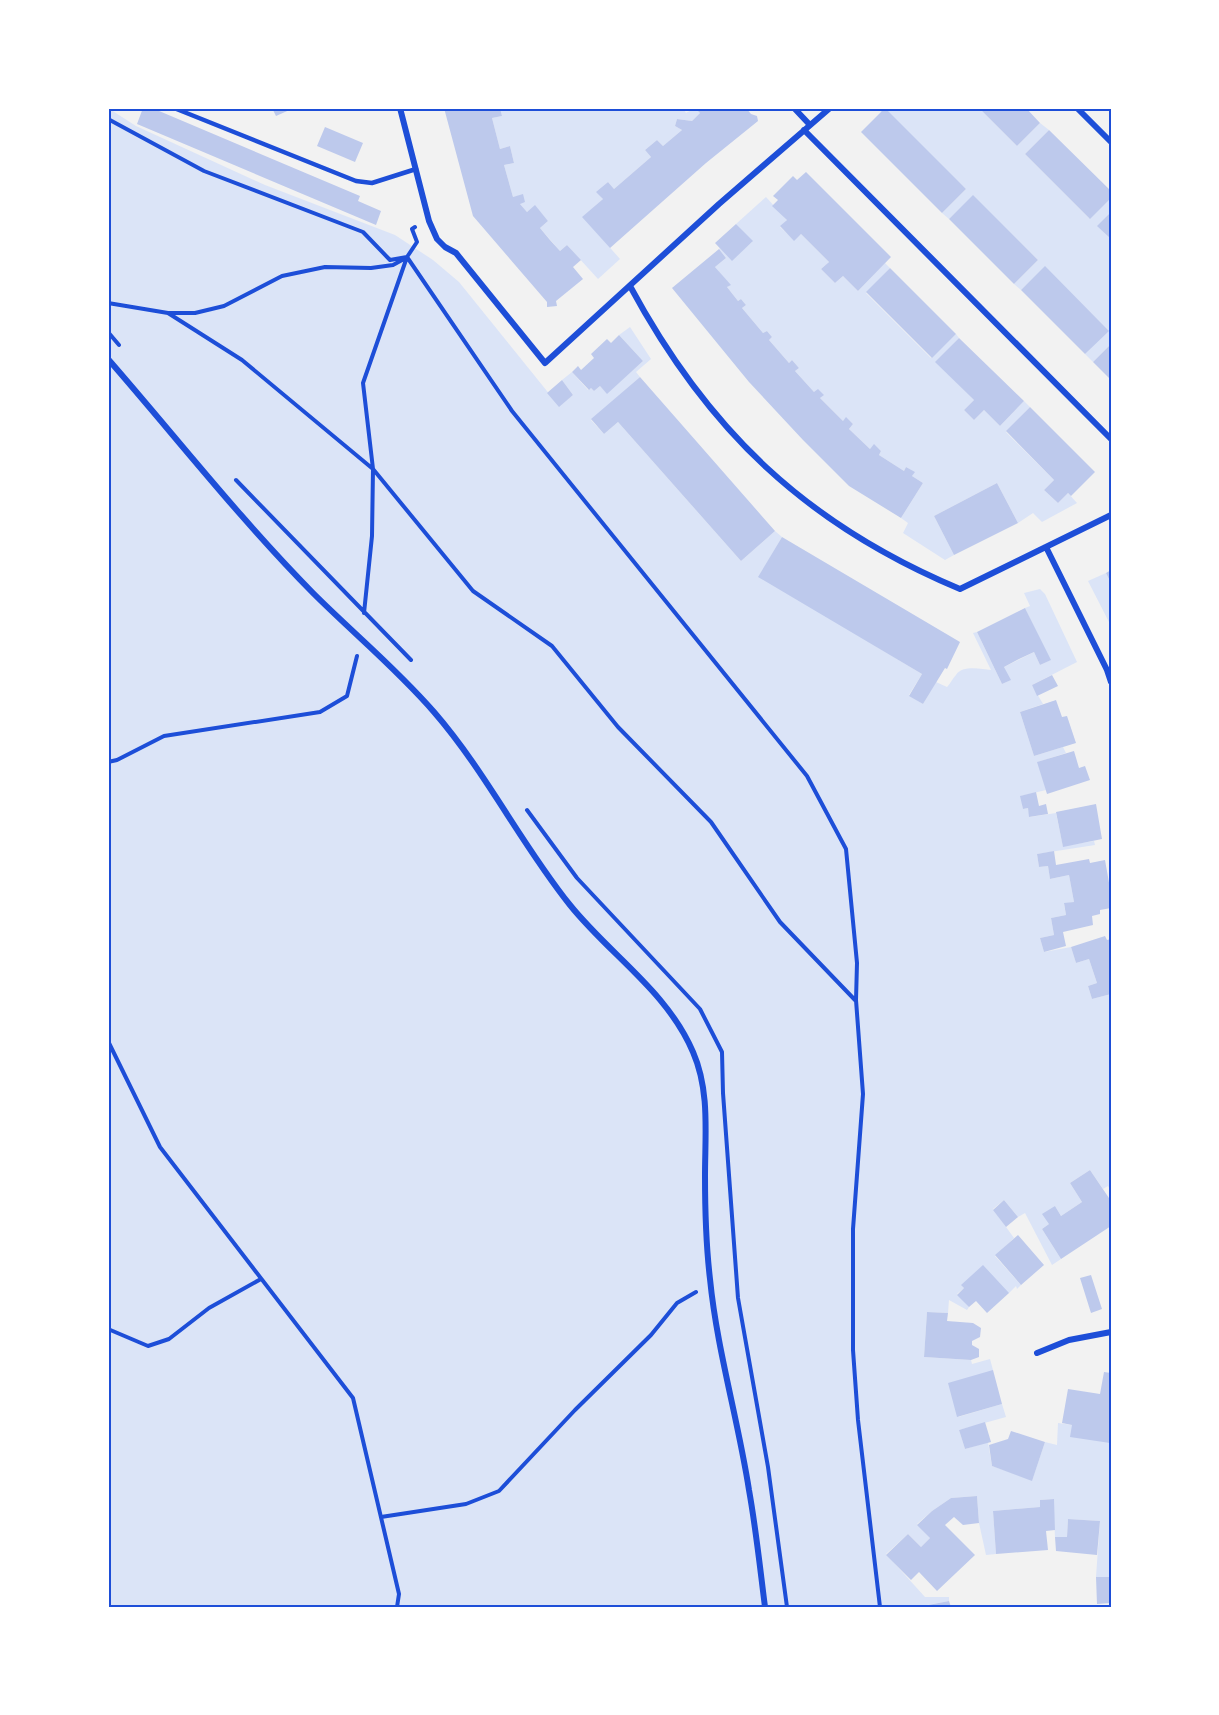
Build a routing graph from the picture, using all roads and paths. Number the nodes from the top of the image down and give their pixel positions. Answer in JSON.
{"nodes":[{"id":1,"x":174,"y":108,"type":"edge"},
{"id":2,"x":400,"y":108,"type":"edge"},
{"id":3,"x":794,"y":108,"type":"edge"},
{"id":4,"x":830,"y":108,"type":"edge"},
{"id":5,"x":1077,"y":108,"type":"edge"},
{"id":6,"x":108,"y":118,"type":"edge"},
{"id":7,"x":810,"y":125,"type":"junction"},
{"id":8,"x":804,"y":130,"type":"junction"},
{"id":9,"x":1111,"y":142,"type":"edge"},
{"id":10,"x":416,"y":169,"type":"junction"},
{"id":11,"x":412,"y":229,"type":"dead end"},
{"id":12,"x":406,"y":257,"type":"junction"},
{"id":13,"x":630,"y":286,"type":"junction"},
{"id":14,"x":108,"y":303,"type":"edge"},
{"id":15,"x":168,"y":312,"type":"junction"},
{"id":16,"x":108,"y":332,"type":"edge"},
{"id":17,"x":123,"y":350,"type":"dead end"},
{"id":18,"x":108,"y":359,"type":"edge"},
{"id":19,"x":1111,"y":439,"type":"edge"},
{"id":20,"x":374,"y":469,"type":"junction"},
{"id":21,"x":230,"y":475,"type":"dead end"},
{"id":22,"x":1111,"y":515,"type":"edge"},
{"id":23,"x":1046,"y":548,"type":"junction"},
{"id":24,"x":364,"y":612,"type":"junction"},
{"id":25,"x":361,"y":638,"type":"junction"},
{"id":26,"x":417,"y":666,"type":"dead end"},
{"id":27,"x":1111,"y":682,"type":"edge"},
{"id":28,"x":108,"y":762,"type":"edge"},
{"id":29,"x":522,"y":803,"type":"dead end"},
{"id":30,"x":856,"y":1000,"type":"junction"},
{"id":31,"x":108,"y":1041,"type":"edge"},
{"id":32,"x":261,"y":1279,"type":"junction"},
{"id":33,"x":710,"y":1284,"type":"junction"},
{"id":34,"x":108,"y":1329,"type":"edge"},
{"id":35,"x":1111,"y":1332,"type":"edge"},
{"id":36,"x":1037,"y":1353,"type":"dead end"},
{"id":37,"x":381,"y":1517,"type":"junction"},
{"id":38,"x":397,"y":1607,"type":"edge"},
{"id":39,"x":765,"y":1607,"type":"edge"},
{"id":40,"x":787,"y":1607,"type":"edge"},
{"id":41,"x":880,"y":1607,"type":"edge"}],
"edges":[{"from":1,"to":10,"type":"lane"},
{"from":2,"to":10,"type":"street"},
{"from":3,"to":7,"type":"street"},
{"from":4,"to":7,"type":"street"},
{"from":5,"to":9,"type":"street"},
{"from":6,"to":12,"type":"path"},
{"from":7,"to":8,"type":"street"},
{"from":8,"to":13,"type":"street"},
{"from":8,"to":19,"type":"street"},
{"from":10,"to":13,"type":"street"},
{"from":11,"to":12,"type":"path"},
{"from":12,"to":15,"type":"path"},
{"from":12,"to":20,"type":"path"},
{"from":12,"to":30,"type":"path"},
{"from":13,"to":23,"type":"street"},
{"from":14,"to":15,"type":"path"},
{"from":15,"to":20,"type":"path"},
{"from":16,"to":17,"type":"path"},
{"from":18,"to":25,"type":"street"},
{"from":20,"to":24,"type":"path"},
{"from":20,"to":30,"type":"path"},
{"from":21,"to":24,"type":"path"},
{"from":22,"to":23,"type":"street"},
{"from":23,"to":27,"type":"street"},
{"from":24,"to":25,"type":"path"},
{"from":24,"to":26,"type":"path"},
{"from":25,"to":28,"type":"path"},
{"from":25,"to":33,"type":"street"},
{"from":29,"to":40,"type":"path"},
{"from":30,"to":41,"type":"path"},
{"from":31,"to":32,"type":"path"},
{"from":32,"to":34,"type":"path"},
{"from":32,"to":37,"type":"path"},
{"from":33,"to":37,"type":"path"},
{"from":33,"to":39,"type":"street"},
{"from":35,"to":36,"type":"street"},
{"from":37,"to":38,"type":"path"}]}
